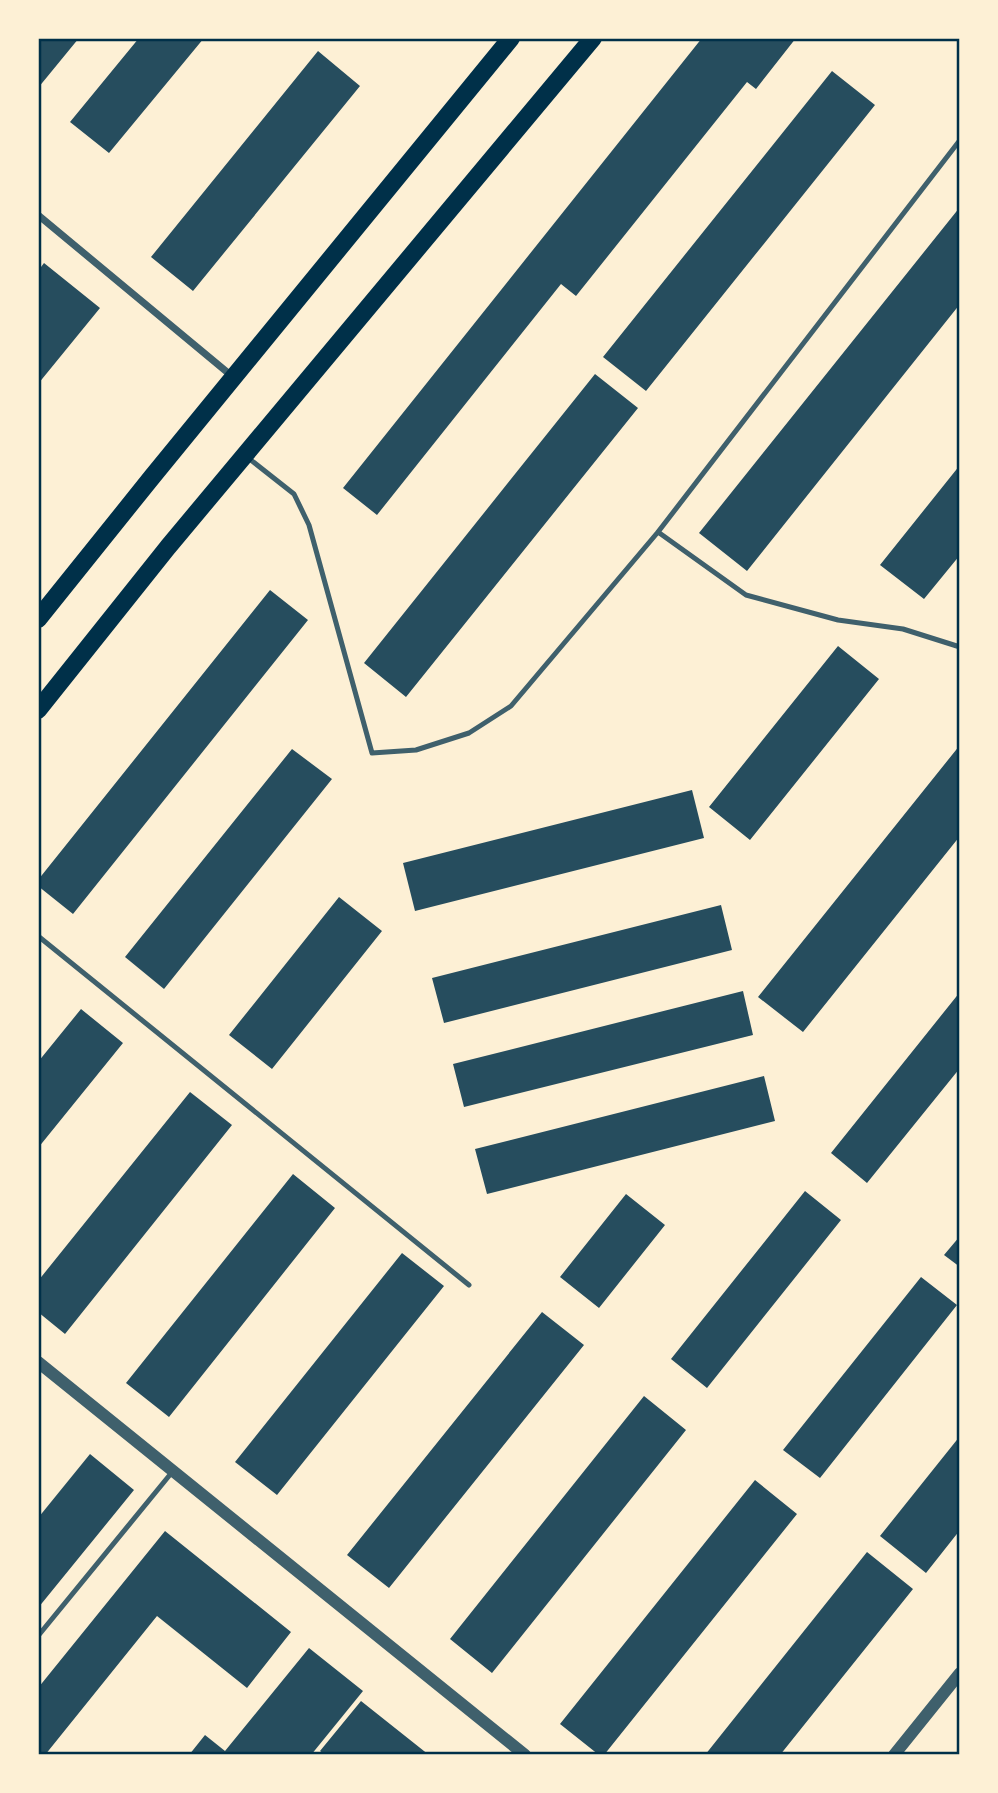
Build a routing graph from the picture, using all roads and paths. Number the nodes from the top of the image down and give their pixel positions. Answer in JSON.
{"nodes":[{"id":1,"x":511,"y":38,"type":"edge"},
{"id":2,"x":593,"y":38,"type":"edge"},
{"id":3,"x":960,"y":140,"type":"edge"},
{"id":4,"x":38,"y":215,"type":"edge"},
{"id":5,"x":233,"y":377,"type":"junction"},
{"id":6,"x":245,"y":455,"type":"junction"},
{"id":7,"x":658,"y":532,"type":"junction"},
{"id":8,"x":38,"y":619,"type":"edge"},
{"id":9,"x":960,"y":647,"type":"edge"},
{"id":10,"x":38,"y":710,"type":"edge"},
{"id":11,"x":38,"y":936,"type":"edge"},
{"id":12,"x":469,"y":1285,"type":"dead end"},
{"id":13,"x":38,"y":1362,"type":"edge"},
{"id":14,"x":173,"y":1471,"type":"junction"},
{"id":15,"x":38,"y":1636,"type":"edge"},
{"id":16,"x":960,"y":1673,"type":"edge"},
{"id":17,"x":525,"y":1755,"type":"edge"},
{"id":18,"x":894,"y":1755,"type":"edge"}],
"edges":[{"from":1,"to":5,"type":"main road"},
{"from":2,"to":6,"type":"main road"},
{"from":3,"to":7,"type":"lane"},
{"from":4,"to":5,"type":"street"},
{"from":5,"to":8,"type":"main road"},
{"from":6,"to":7,"type":"lane"},
{"from":6,"to":10,"type":"main road"},
{"from":7,"to":9,"type":"lane"},
{"from":11,"to":12,"type":"lane"},
{"from":13,"to":14,"type":"street"},
{"from":14,"to":15,"type":"lane"},
{"from":14,"to":17,"type":"street"},
{"from":16,"to":18,"type":"street"}]}
